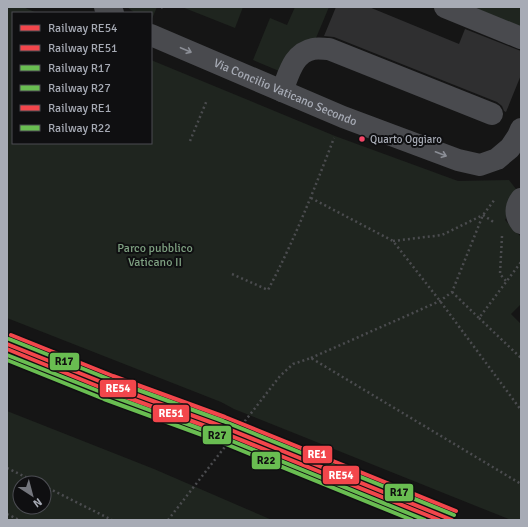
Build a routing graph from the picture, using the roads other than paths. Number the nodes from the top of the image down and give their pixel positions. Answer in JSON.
{"nodes":[{"id":1,"x":445,"y":7,"type":"edge"},
{"id":2,"x":152,"y":35,"type":"edge"},
{"id":3,"x":521,"y":38,"type":"edge"},
{"id":4,"x":282,"y":91,"type":"junction"},
{"id":5,"x":492,"y":114,"type":"dead end"},
{"id":6,"x":521,"y":129,"type":"edge"},
{"id":7,"x":521,"y":199,"type":"edge"},
{"id":8,"x":512,"y":226,"type":"edge"}],
"edges":[{"from":1,"to":3,"type":"street"},
{"from":2,"to":4,"type":"street","name":"Via Concilio Vaticano Secondo","one_way":true},
{"from":4,"to":5,"type":"street"},
{"from":4,"to":6,"type":"street","name":"Via Concilio Vaticano Secondo","one_way":true},
{"from":7,"to":8,"type":"street"}]}
